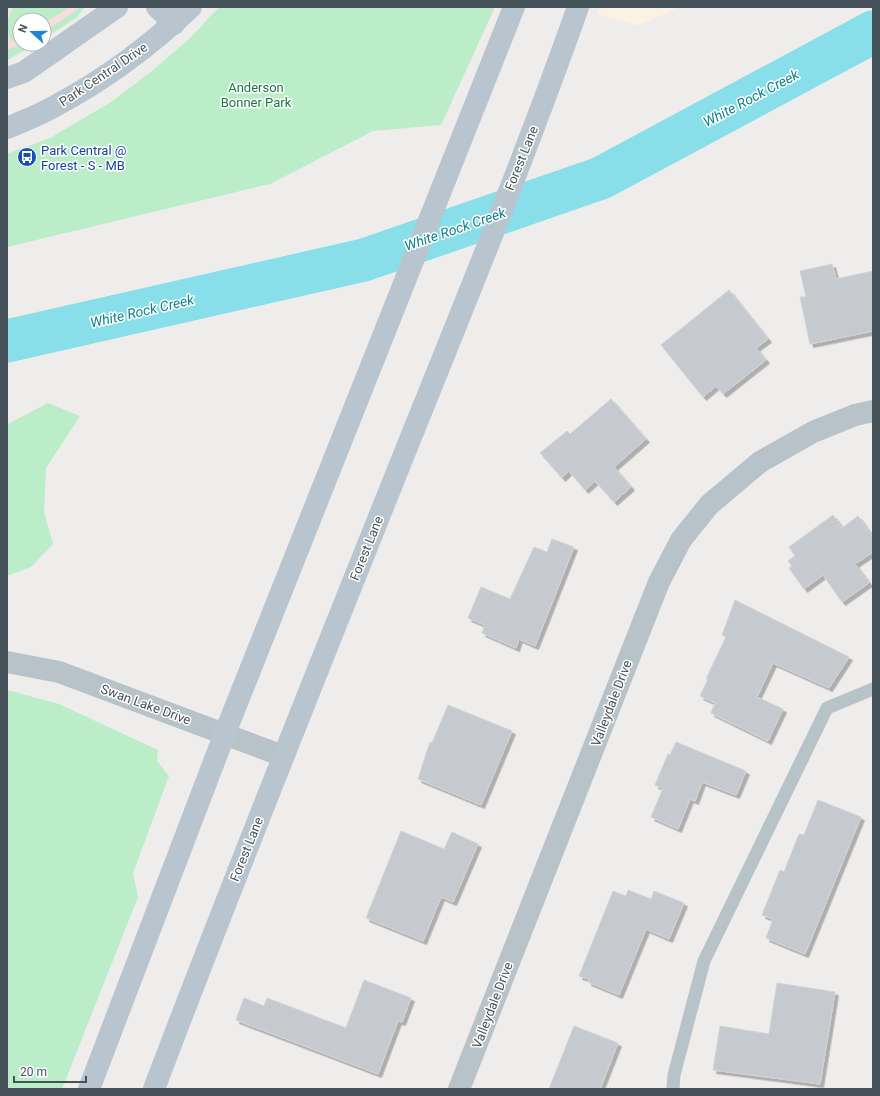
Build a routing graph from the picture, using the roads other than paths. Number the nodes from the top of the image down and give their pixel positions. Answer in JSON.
{"nodes":[{"id":1,"x":117,"y":7,"type":"edge"},
{"id":2,"x":157,"y":7,"type":"edge"},
{"id":3,"x":191,"y":7,"type":"edge"},
{"id":4,"x":514,"y":7,"type":"edge"},
{"id":5,"x":578,"y":7,"type":"edge"},
{"id":6,"x":174,"y":24,"type":"junction"},
{"id":7,"x":7,"y":78,"type":"edge"},
{"id":8,"x":7,"y":128,"type":"edge"},
{"id":9,"x":873,"y":410,"type":"edge"},
{"id":10,"x":7,"y":662,"type":"edge"},
{"id":11,"x":873,"y":689,"type":"edge"},
{"id":12,"x":225,"y":733,"type":"junction"},
{"id":13,"x":283,"y":756,"type":"junction"},
{"id":14,"x":89,"y":1089,"type":"edge"},
{"id":15,"x":154,"y":1089,"type":"edge"},
{"id":16,"x":459,"y":1089,"type":"edge"},
{"id":17,"x":673,"y":1089,"type":"edge"}],
"edges":[{"from":1,"to":7,"type":"main road"},
{"from":2,"to":6,"type":"main road"},
{"from":3,"to":6,"type":"main road","name":"Park Central Drive"},
{"from":4,"to":12,"type":"main road"},
{"from":5,"to":13,"type":"main road","name":"Forest Lane"},
{"from":6,"to":8,"type":"main road","name":"Park Central Drive"},
{"from":9,"to":16,"type":"street","name":"Valleydale Drive"},
{"from":10,"to":12,"type":"street","name":"Swan Lake Drive"},
{"from":11,"to":17,"type":"lane"},
{"from":12,"to":13,"type":"street","name":"Swan Lake Drive"},
{"from":12,"to":14,"type":"main road"},
{"from":13,"to":15,"type":"main road","name":"Forest Lane"}]}
